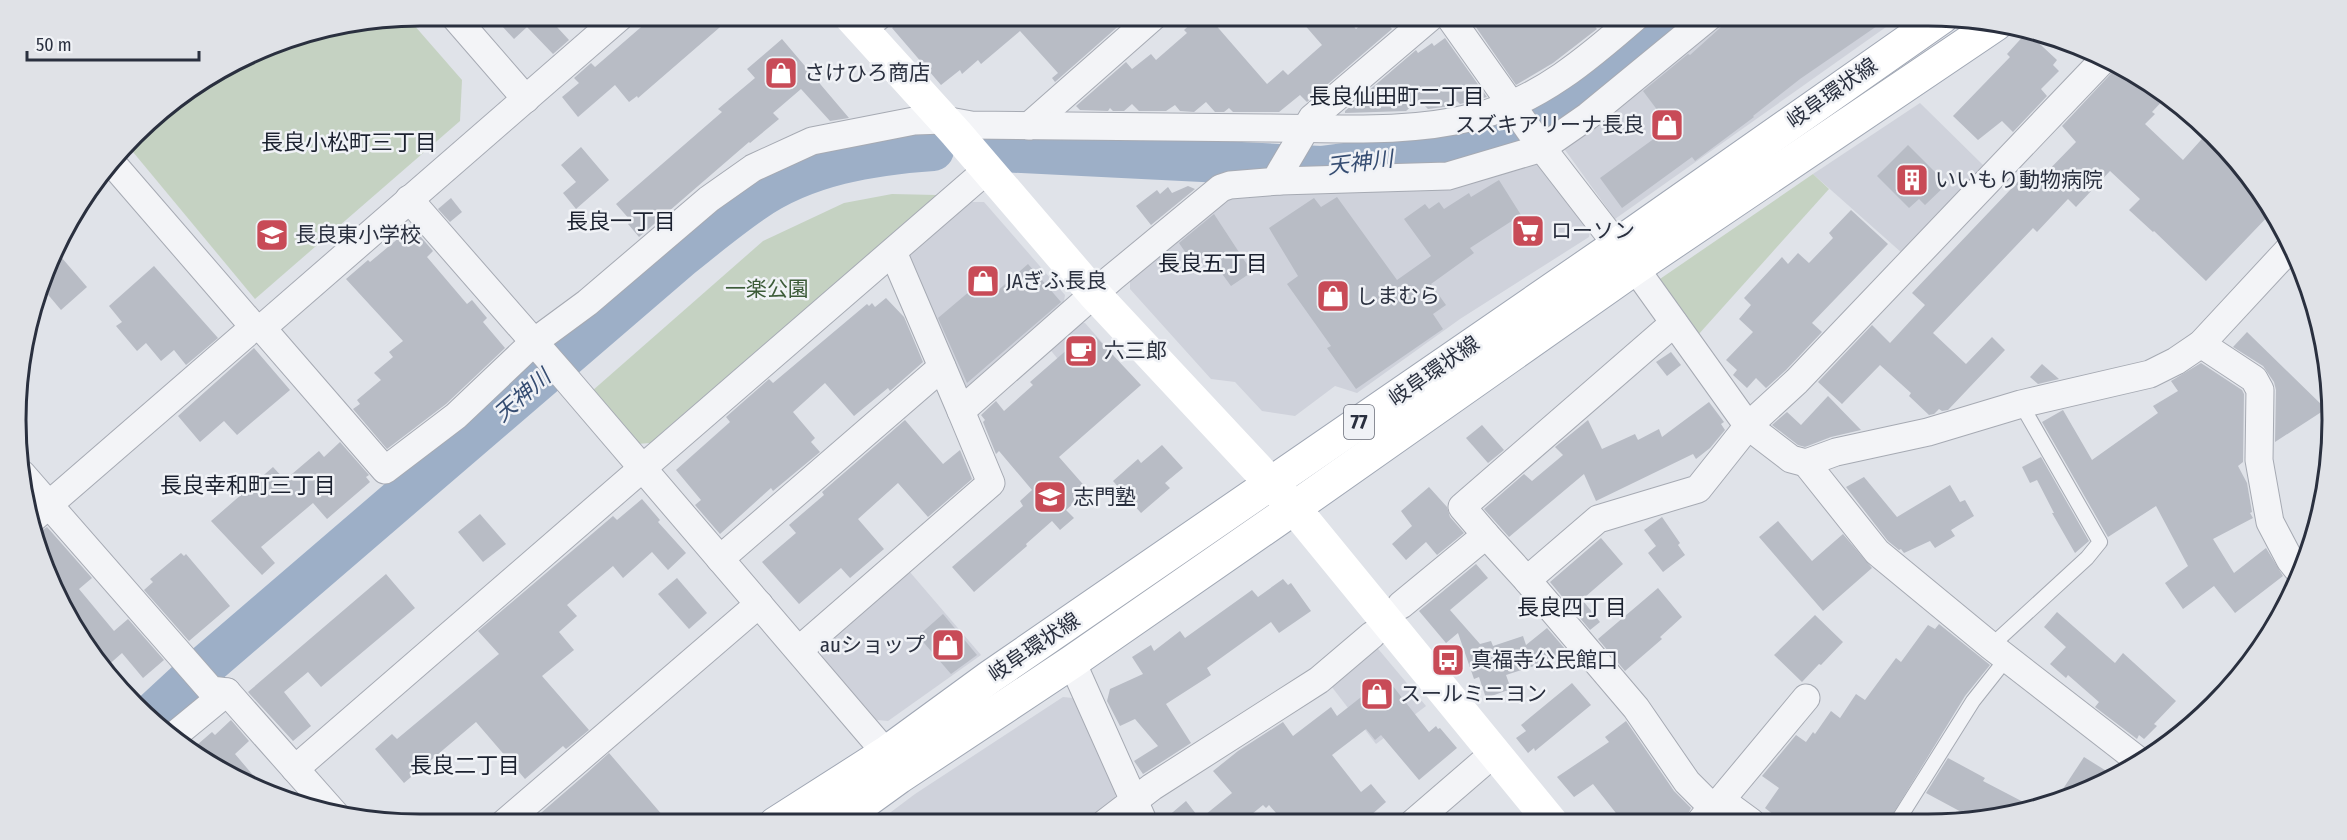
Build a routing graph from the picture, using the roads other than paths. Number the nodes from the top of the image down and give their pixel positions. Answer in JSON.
{"nodes":[{"id":1,"x":463,"y":26,"type":"edge"},
{"id":2,"x":609,"y":26,"type":"edge"},
{"id":3,"x":868,"y":26,"type":"edge"},
{"id":4,"x":1143,"y":26,"type":"edge"},
{"id":5,"x":1420,"y":26,"type":"edge"},
{"id":6,"x":1456,"y":26,"type":"edge"},
{"id":7,"x":1625,"y":26,"type":"edge"},
{"id":8,"x":1698,"y":26,"type":"edge"},
{"id":9,"x":1930,"y":26,"type":"edge"},
{"id":10,"x":1986,"y":30,"type":"edge"},
{"id":11,"x":2098,"y":65,"type":"edge"},
{"id":12,"x":526,"y":99,"type":"junction"},
{"id":13,"x":1514,"y":107,"type":"junction"},
{"id":14,"x":1029,"y":126,"type":"junction"},
{"id":15,"x":950,"y":127,"type":"junction"},
{"id":16,"x":1303,"y":131,"type":"junction"},
{"id":17,"x":1540,"y":145,"type":"junction"},
{"id":18,"x":117,"y":168,"type":"edge"},
{"id":19,"x":987,"y":169,"type":"junction"},
{"id":20,"x":1279,"y":178,"type":"junction"},
{"id":21,"x":409,"y":199,"type":"junction"},
{"id":22,"x":893,"y":252,"type":"junction"},
{"id":23,"x":2284,"y":254,"type":"edge"},
{"id":24,"x":1626,"y":256,"type":"junction"},
{"id":25,"x":1095,"y":295,"type":"junction"},
{"id":26,"x":1674,"y":323,"type":"junction"},
{"id":27,"x":258,"y":328,"type":"junction"},
{"id":28,"x":2201,"y":344,"type":"junction"},
{"id":29,"x":538,"y":346,"type":"junction"},
{"id":30,"x":942,"y":367,"type":"junction"},
{"id":31,"x":2021,"y":404,"type":"junction"},
{"id":32,"x":962,"y":411,"type":"junction"},
{"id":33,"x":1748,"y":426,"type":"junction"},
{"id":34,"x":1806,"y":463,"type":"junction"},
{"id":35,"x":643,"y":468,"type":"junction"},
{"id":36,"x":1270,"y":483,"type":"junction"},
{"id":37,"x":1294,"y":508,"type":"junction"},
{"id":38,"x":39,"y":513,"type":"edge"},
{"id":39,"x":1486,"y":535,"type":"junction"},
{"id":40,"x":720,"y":559,"type":"junction"},
{"id":41,"x":2294,"y":565,"type":"edge"},
{"id":42,"x":1527,"y":580,"type":"junction"},
{"id":43,"x":759,"y":604,"type":"junction"},
{"id":44,"x":1401,"y":605,"type":"dead end"},
{"id":45,"x":1372,"y":635,"type":"dead end"},
{"id":46,"x":799,"y":650,"type":"junction"},
{"id":47,"x":1999,"y":652,"type":"junction"},
{"id":48,"x":1072,"y":662,"type":"junction"},
{"id":49,"x":219,"y":691,"type":"junction"},
{"id":50,"x":1806,"y":698,"type":"dead end"},
{"id":51,"x":178,"y":731,"type":"edge"},
{"id":52,"x":886,"y":753,"type":"junction"},
{"id":53,"x":1494,"y":754,"type":"junction"},
{"id":54,"x":2133,"y":756,"type":"edge"},
{"id":55,"x":295,"y":769,"type":"junction"},
{"id":56,"x":325,"y":803,"type":"edge"},
{"id":57,"x":1711,"y":810,"type":"edge"},
{"id":58,"x":1139,"y":812,"type":"edge"},
{"id":59,"x":515,"y":814,"type":"edge"},
{"id":60,"x":791,"y":814,"type":"edge"},
{"id":61,"x":848,"y":814,"type":"edge"},
{"id":62,"x":1424,"y":814,"type":"edge"},
{"id":63,"x":1544,"y":814,"type":"edge"},
{"id":64,"x":1902,"y":814,"type":"edge"}],
"edges":[{"from":1,"to":12,"type":"street"},
{"from":2,"to":12,"type":"street"},
{"from":3,"to":15,"type":"main road"},
{"from":4,"to":14,"type":"street"},
{"from":5,"to":16,"type":"street"},
{"from":6,"to":13,"type":"street"},
{"from":7,"to":13,"type":"street"},
{"from":8,"to":17,"type":"street"},
{"from":9,"to":24,"type":"main road","name":"岐阜環状線","number":"77"},
{"from":10,"to":24,"type":"main road","name":"岐阜環状線","number":"77"},
{"from":11,"to":33,"type":"street"},
{"from":12,"to":21,"type":"street"},
{"from":13,"to":16,"type":"street"},
{"from":13,"to":17,"type":"street"},
{"from":14,"to":15,"type":"street"},
{"from":14,"to":16,"type":"street"},
{"from":15,"to":19,"type":"main road"},
{"from":15,"to":29,"type":"street"},
{"from":16,"to":20,"type":"street"},
{"from":17,"to":20,"type":"street"},
{"from":17,"to":24,"type":"street"},
{"from":18,"to":27,"type":"street"},
{"from":19,"to":22,"type":"street"},
{"from":19,"to":25,"type":"main road"},
{"from":20,"to":25,"type":"street"},
{"from":21,"to":27,"type":"street"},
{"from":21,"to":29,"type":"street"},
{"from":22,"to":30,"type":"street"},
{"from":22,"to":35,"type":"street"},
{"from":23,"to":28,"type":"street"},
{"from":24,"to":26,"type":"street"},
{"from":24,"to":36,"type":"main road","name":"岐阜環状線","number":"77"},
{"from":24,"to":37,"type":"main road","name":"岐阜環状線","number":"77"},
{"from":25,"to":32,"type":"street"},
{"from":25,"to":36,"type":"main road"},
{"from":26,"to":33,"type":"street"},
{"from":26,"to":39,"type":"street"},
{"from":27,"to":29,"type":"street"},
{"from":27,"to":38,"type":"street"},
{"from":28,"to":31,"type":"street"},
{"from":28,"to":41,"type":"street"},
{"from":29,"to":35,"type":"street"},
{"from":30,"to":32,"type":"street"},
{"from":30,"to":40,"type":"street"},
{"from":31,"to":34,"type":"street"},
{"from":31,"to":47,"type":"lane"},
{"from":32,"to":46,"type":"street"},
{"from":33,"to":34,"type":"street"},
{"from":33,"to":42,"type":"street"},
{"from":34,"to":47,"type":"street"},
{"from":35,"to":40,"type":"street"},
{"from":35,"to":55,"type":"street"},
{"from":36,"to":37,"type":"main road"},
{"from":36,"to":52,"type":"main road","name":"岐阜環状線","number":"77"},
{"from":37,"to":48,"type":"main road","name":"岐阜環状線","number":"77"},
{"from":37,"to":53,"type":"main road"},
{"from":38,"to":49,"type":"street"},
{"from":39,"to":42,"type":"street"},
{"from":39,"to":44,"type":"street"},
{"from":40,"to":43,"type":"street"},
{"from":42,"to":57,"type":"street"},
{"from":43,"to":46,"type":"street"},
{"from":43,"to":59,"type":"street"},
{"from":45,"to":58,"type":"street"},
{"from":46,"to":52,"type":"street"},
{"from":47,"to":54,"type":"street"},
{"from":47,"to":64,"type":"lane"},
{"from":48,"to":58,"type":"street"},
{"from":48,"to":61,"type":"main road","name":"岐阜環状線","number":"77"},
{"from":49,"to":51,"type":"street"},
{"from":49,"to":55,"type":"street"},
{"from":50,"to":57,"type":"street"},
{"from":52,"to":60,"type":"main road","name":"岐阜環状線","number":"77"},
{"from":53,"to":62,"type":"street"},
{"from":53,"to":63,"type":"main road"},
{"from":55,"to":56,"type":"street"}]}
